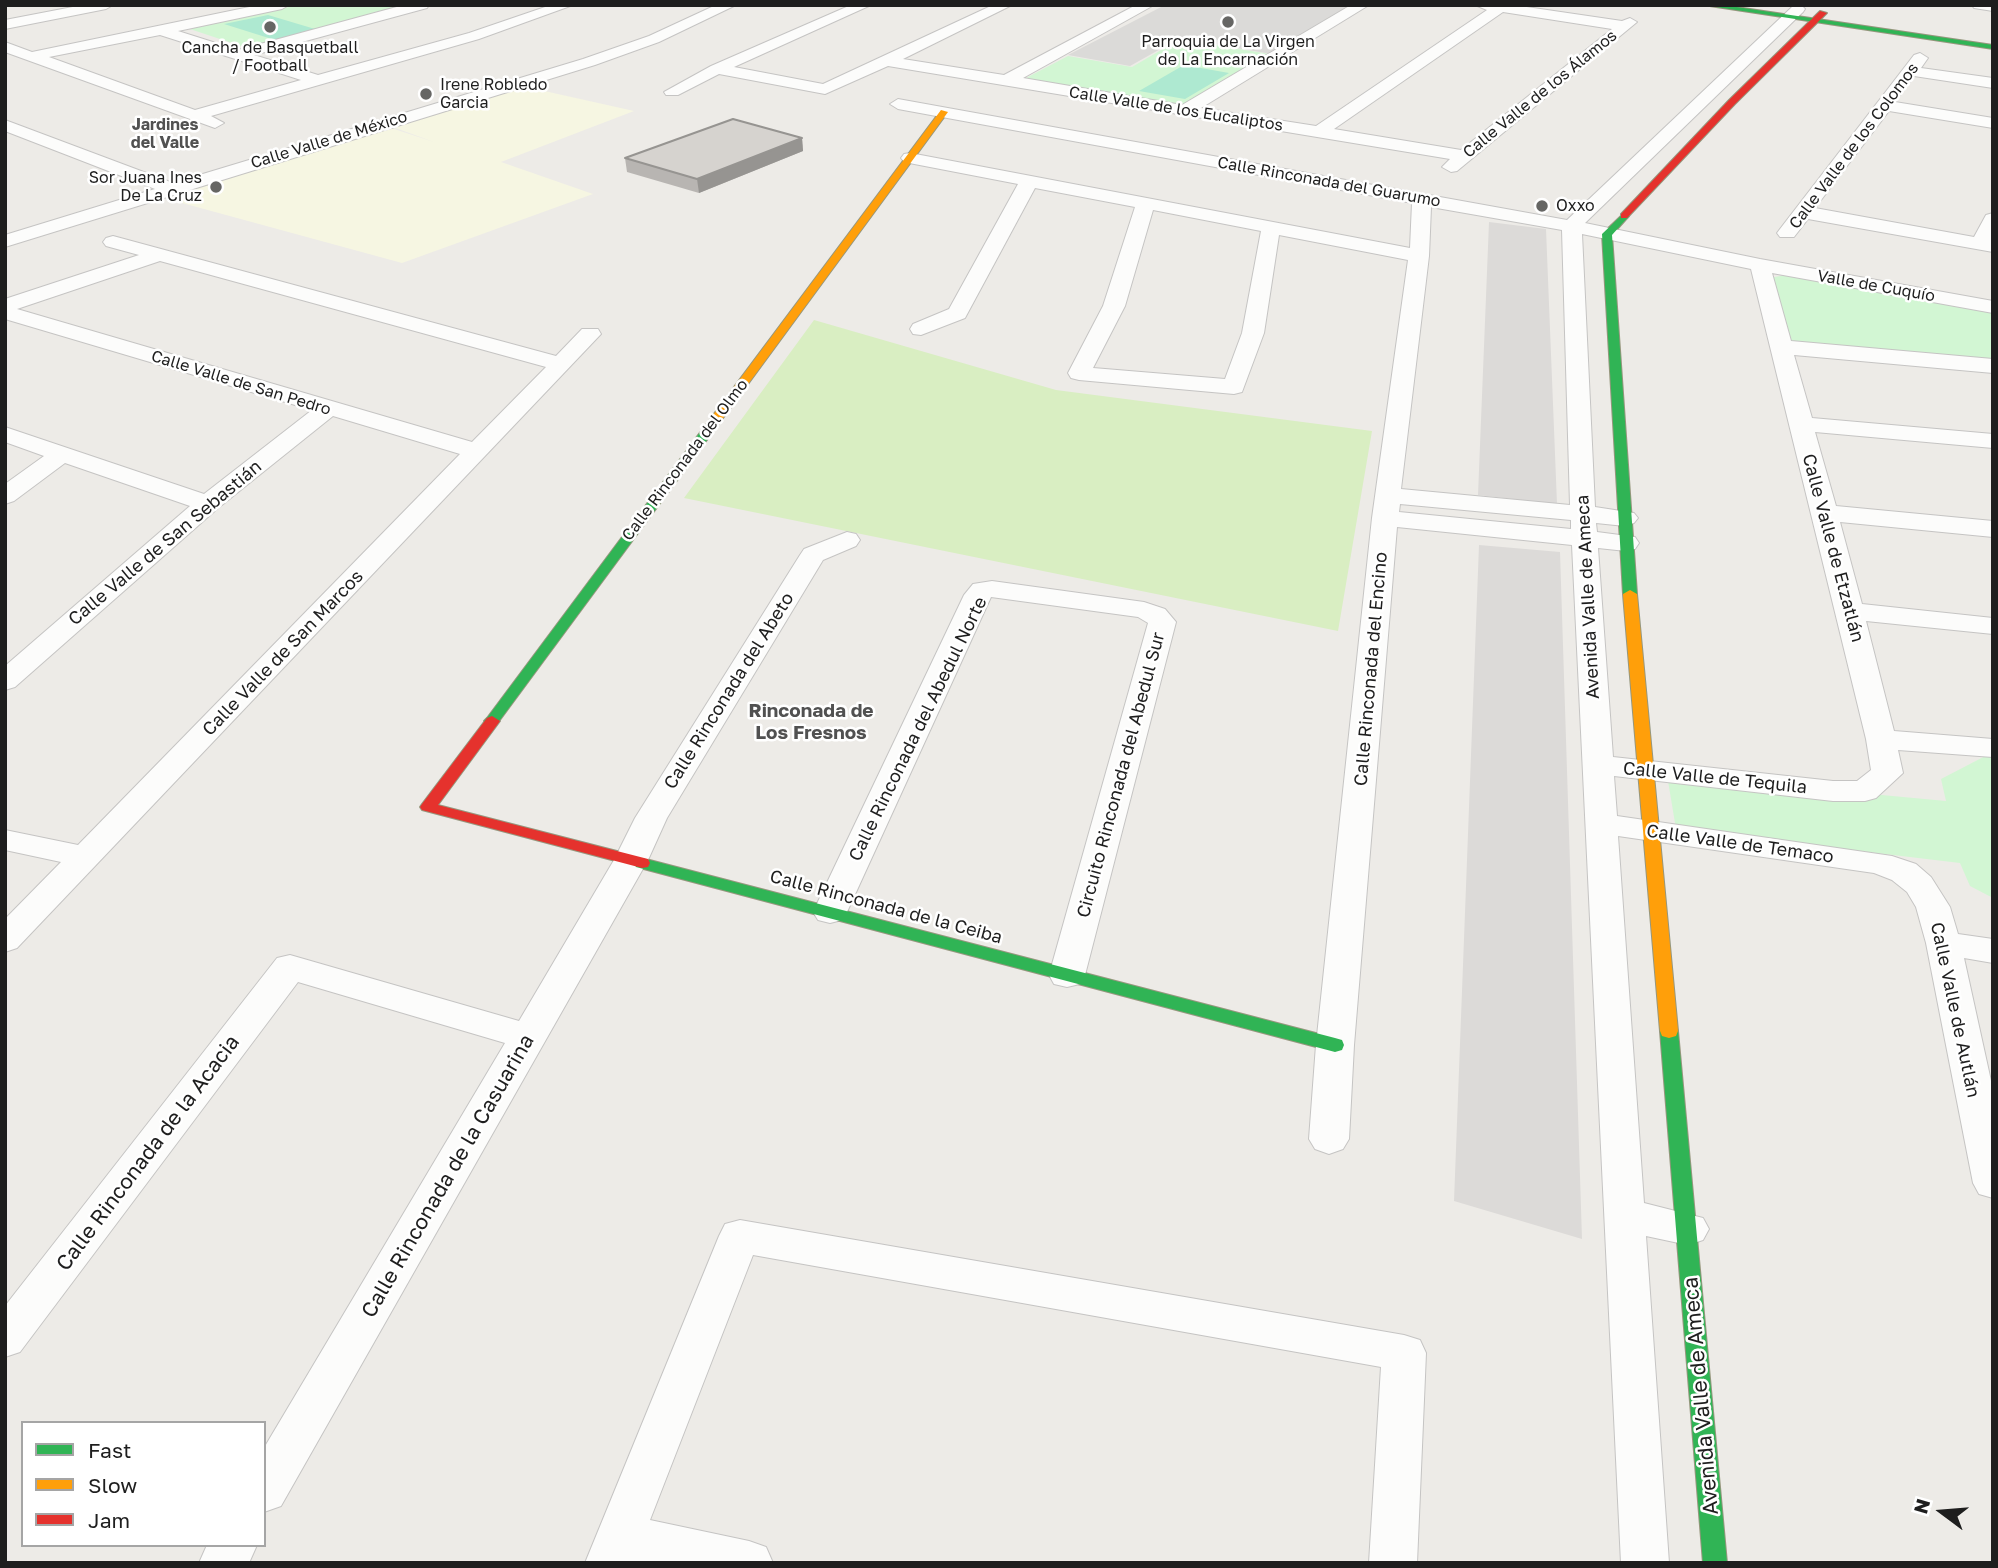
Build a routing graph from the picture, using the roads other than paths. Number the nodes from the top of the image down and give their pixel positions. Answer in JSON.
{"nodes":[{"id":1,"x":106,"y":5,"type":"edge"},
{"id":2,"x":282,"y":5,"type":"edge"},
{"id":3,"x":422,"y":5,"type":"edge"},
{"id":4,"x":566,"y":5,"type":"edge"},
{"id":5,"x":701,"y":5,"type":"edge"},
{"id":6,"x":864,"y":5,"type":"edge"},
{"id":7,"x":1005,"y":5,"type":"edge"},
{"id":8,"x":1147,"y":5,"type":"edge"},
{"id":9,"x":1362,"y":5,"type":"edge"},
{"id":10,"x":1482,"y":5,"type":"edge"},
{"id":11,"x":1706,"y":5,"type":"edge"},
{"id":12,"x":1979,"y":5,"type":"edge"},
{"id":13,"x":724,"y":6,"type":"edge"},
{"id":14,"x":1993,"y":7,"type":"edge"},
{"id":15,"x":1500,"y":8,"type":"junction"},
{"id":16,"x":1799,"y":13,"type":"edge"},
{"id":17,"x":5,"y":25,"type":"edge"},
{"id":18,"x":163,"y":30,"type":"junction"},
{"id":19,"x":1993,"y":37,"type":"edge"},
{"id":20,"x":5,"y":47,"type":"edge"},
{"id":21,"x":1993,"y":47,"type":"edge"},
{"id":22,"x":240,"y":54,"type":"junction"},
{"id":23,"x":33,"y":56,"type":"junction"},
{"id":24,"x":888,"y":61,"type":"junction"},
{"id":25,"x":718,"y":69,"type":"junction"},
{"id":26,"x":1006,"y":80,"type":"junction"},
{"id":27,"x":320,"y":81,"type":"junction"},
{"id":28,"x":1993,"y":83,"type":"edge"},
{"id":29,"x":672,"y":92,"type":"dead end"},
{"id":30,"x":898,"y":104,"type":"dead end"},
{"id":31,"x":1884,"y":106,"type":"junction"},
{"id":32,"x":1185,"y":110,"type":"junction"},
{"id":33,"x":944,"y":113,"type":"junction"},
{"id":34,"x":196,"y":115,"type":"junction"},
{"id":35,"x":1993,"y":123,"type":"edge"},
{"id":36,"x":5,"y":125,"type":"edge"},
{"id":37,"x":229,"y":129,"type":"dead end"},
{"id":38,"x":1319,"y":132,"type":"junction"},
{"id":39,"x":5,"y":141,"type":"edge"},
{"id":40,"x":910,"y":158,"type":"junction"},
{"id":41,"x":1458,"y":162,"type":"joint"},
{"id":42,"x":1029,"y":181,"type":"junction"},
{"id":43,"x":129,"y":189,"type":"junction"},
{"id":44,"x":158,"y":189,"type":"junction"},
{"id":45,"x":1422,"y":199,"type":"junction"},
{"id":46,"x":1146,"y":203,"type":"junction"},
{"id":47,"x":1803,"y":212,"type":"junction"},
{"id":48,"x":1993,"y":219,"type":"edge"},
{"id":49,"x":60,"y":224,"type":"junction"},
{"id":50,"x":1572,"y":225,"type":"junction"},
{"id":51,"x":5,"y":227,"type":"edge"},
{"id":52,"x":1271,"y":227,"type":"junction"},
{"id":53,"x":85,"y":233,"type":"dead end"},
{"id":54,"x":1787,"y":233,"type":"dead end"},
{"id":55,"x":1607,"y":234,"type":"junction"},
{"id":56,"x":5,"y":241,"type":"edge"},
{"id":57,"x":113,"y":243,"type":"dead end"},
{"id":58,"x":1987,"y":245,"type":"edge"},
{"id":59,"x":156,"y":256,"type":"junction"},
{"id":60,"x":1419,"y":256,"type":"junction"},
{"id":61,"x":1760,"y":265,"type":"junction"},
{"id":62,"x":1993,"y":307,"type":"edge"},
{"id":63,"x":5,"y":309,"type":"edge"},
{"id":64,"x":921,"y":329,"type":"dead end"},
{"id":65,"x":590,"y":334,"type":"dead end"},
{"id":66,"x":1781,"y":347,"type":"junction"},
{"id":67,"x":560,"y":365,"type":"junction"},
{"id":68,"x":1993,"y":366,"type":"edge"},
{"id":69,"x":328,"y":409,"type":"junction"},
{"id":70,"x":1801,"y":424,"type":"junction"},
{"id":71,"x":5,"y":434,"type":"edge"},
{"id":72,"x":1993,"y":441,"type":"edge"},
{"id":73,"x":478,"y":452,"type":"junction"},
{"id":74,"x":63,"y":453,"type":"junction"},
{"id":75,"x":5,"y":496,"type":"edge"},
{"id":76,"x":208,"y":504,"type":"junction"},
{"id":77,"x":1386,"y":507,"type":"junction"},
{"id":78,"x":1824,"y":513,"type":"junction"},
{"id":79,"x":1584,"y":526,"type":"junction"},
{"id":80,"x":1993,"y":529,"type":"edge"},
{"id":81,"x":1626,"y":530,"type":"junction"},
{"id":82,"x":847,"y":540,"type":"dead end"},
{"id":83,"x":992,"y":589,"type":"joint"},
{"id":84,"x":1850,"y":611,"type":"junction"},
{"id":85,"x":1993,"y":626,"type":"edge"},
{"id":86,"x":5,"y":681,"type":"edge"},
{"id":87,"x":1881,"y":739,"type":"junction"},
{"id":88,"x":1993,"y":748,"type":"edge"},
{"id":89,"x":1597,"y":765,"type":"junction"},
{"id":90,"x":1647,"y":770,"type":"junction"},
{"id":91,"x":1833,"y":791,"type":"joint"},
{"id":92,"x":428,"y":807,"type":"joint"},
{"id":93,"x":1601,"y":824,"type":"junction"},
{"id":94,"x":1653,"y":832,"type":"junction"},
{"id":95,"x":5,"y":839,"type":"edge"},
{"id":96,"x":85,"y":857,"type":"junction"},
{"id":97,"x":631,"y":860,"type":"junction"},
{"id":98,"x":1880,"y":863,"type":"joint"},
{"id":99,"x":830,"y":912,"type":"junction"},
{"id":100,"x":5,"y":940,"type":"edge"},
{"id":101,"x":1943,"y":943,"type":"junction"},
{"id":102,"x":1993,"y":951,"type":"edge"},
{"id":103,"x":1067,"y":975,"type":"junction"},
{"id":104,"x":529,"y":1037,"type":"junction"},
{"id":105,"x":1335,"y":1045,"type":"junction"},
{"id":106,"x":1329,"y":1139,"type":"dead end"},
{"id":107,"x":1990,"y":1160,"type":"edge"},
{"id":108,"x":1624,"y":1215,"type":"junction"},
{"id":109,"x":1688,"y":1229,"type":"junction"},
{"id":110,"x":5,"y":1339,"type":"edge"},
{"id":111,"x":266,"y":1488,"type":"edge"},
{"id":112,"x":232,"y":1547,"type":"edge"},
{"id":113,"x":614,"y":1550,"type":"edge"},
{"id":114,"x":223,"y":1563,"type":"edge"},
{"id":115,"x":749,"y":1563,"type":"edge"},
{"id":116,"x":1393,"y":1563,"type":"edge"},
{"id":117,"x":1645,"y":1563,"type":"edge"},
{"id":118,"x":1715,"y":1563,"type":"edge"}],
"edges":[{"from":1,"to":17,"type":"street"},
{"from":2,"to":18,"type":"street"},
{"from":3,"to":22,"type":"street"},
{"from":4,"to":27,"type":"street"},
{"from":5,"to":44,"type":"street","name":"Calle Valle de México"},
{"from":6,"to":25,"type":"street"},
{"from":7,"to":24,"type":"street"},
{"from":8,"to":26,"type":"street"},
{"from":9,"to":32,"type":"street"},
{"from":10,"to":15,"type":"street"},
{"from":11,"to":16,"type":"street"},
{"from":12,"to":14,"type":"street"},
{"from":13,"to":44,"type":"street","name":"Calle Valle de México"},
{"from":15,"to":38,"type":"street"},
{"from":15,"to":41,"type":"street","name":"Calle Valle de los Álamos"},
{"from":16,"to":19,"type":"street"},
{"from":16,"to":21,"type":"street"},
{"from":16,"to":50,"type":"street"},
{"from":16,"to":55,"type":"street"},
{"from":18,"to":22,"type":"street"},
{"from":18,"to":23,"type":"street"},
{"from":20,"to":23,"type":"street"},
{"from":22,"to":27,"type":"street"},
{"from":23,"to":34,"type":"street"},
{"from":24,"to":25,"type":"street"},
{"from":24,"to":26,"type":"street","name":"Calle Valle de los Eucaliptos"},
{"from":25,"to":29,"type":"street"},
{"from":26,"to":32,"type":"street","name":"Calle Valle de los Eucaliptos"},
{"from":27,"to":34,"type":"street"},
{"from":28,"to":31,"type":"street","name":"Calle Valle de los Colomos"},
{"from":30,"to":33,"type":"street","name":"Calle Rinconada del Guarumo"},
{"from":31,"to":35,"type":"street"},
{"from":31,"to":47,"type":"street","name":"Calle Valle de los Colomos"},
{"from":32,"to":38,"type":"street","name":"Calle Valle de los Eucaliptos"},
{"from":33,"to":40,"type":"street","name":"Calle Rinconada del Olmo"},
{"from":33,"to":45,"type":"street","name":"Calle Rinconada del Guarumo"},
{"from":34,"to":37,"type":"street"},
{"from":36,"to":44,"type":"street"},
{"from":38,"to":41,"type":"street","name":"Calle Valle de los Eucaliptos"},
{"from":39,"to":43,"type":"street"},
{"from":40,"to":42,"type":"street"},
{"from":40,"to":92,"type":"street","name":"Calle Rinconada del Olmo"},
{"from":42,"to":46,"type":"street"},
{"from":42,"to":64,"type":"street"},
{"from":43,"to":44,"type":"street"},
{"from":43,"to":51,"type":"street"},
{"from":44,"to":49,"type":"street","name":"Calle Valle de México"},
{"from":45,"to":50,"type":"street","name":"Calle Rinconada del Guarumo"},
{"from":45,"to":60,"type":"street","name":"Calle Rinconada del Encino"},
{"from":46,"to":52,"type":"street"},
{"from":46,"to":52,"type":"street"},
{"from":47,"to":54,"type":"street","name":"Calle Valle de los Colomos"},
{"from":47,"to":58,"type":"street"},
{"from":48,"to":58,"type":"street"},
{"from":49,"to":53,"type":"street"},
{"from":49,"to":56,"type":"street","name":"Calle Valle de México"},
{"from":50,"to":55,"type":"street","name":"Calle Rinconada del Guarumo"},
{"from":50,"to":79,"type":"street","name":"Avenida Valle de Ameca"},
{"from":52,"to":60,"type":"street"},
{"from":55,"to":61,"type":"street","name":"Calle Rinconada del Guarumo"},
{"from":55,"to":81,"type":"street","name":"Avenida Valle de Ameca"},
{"from":57,"to":59,"type":"street"},
{"from":59,"to":63,"type":"street"},
{"from":59,"to":67,"type":"street"},
{"from":60,"to":77,"type":"street","name":"Calle Rinconada del Encino"},
{"from":61,"to":62,"type":"street","name":"Valle de Cuquío"},
{"from":61,"to":66,"type":"street","name":"Calle Valle de Etzatlán"},
{"from":63,"to":69,"type":"street","name":"Calle Valle de San Pedro"},
{"from":65,"to":67,"type":"street","name":"Calle Valle de San Marcos"},
{"from":66,"to":68,"type":"street"},
{"from":66,"to":70,"type":"street","name":"Calle Valle de Etzatlán"},
{"from":67,"to":73,"type":"street","name":"Calle Valle de San Marcos"},
{"from":69,"to":73,"type":"street","name":"Calle Valle de San Pedro"},
{"from":69,"to":76,"type":"street","name":"Calle Valle de San Sebastián"},
{"from":70,"to":72,"type":"street"},
{"from":70,"to":78,"type":"street","name":"Calle Valle de Etzatlán"},
{"from":71,"to":74,"type":"street"},
{"from":73,"to":96,"type":"street","name":"Calle Valle de San Marcos"},
{"from":74,"to":75,"type":"street"},
{"from":74,"to":76,"type":"street"},
{"from":76,"to":86,"type":"street","name":"Calle Valle de San Sebastián"},
{"from":77,"to":79,"type":"street"},
{"from":77,"to":105,"type":"street","name":"Calle Rinconada del Encino"},
{"from":78,"to":80,"type":"street"},
{"from":78,"to":84,"type":"street","name":"Calle Valle de Etzatlán"},
{"from":79,"to":81,"type":"street"},
{"from":79,"to":89,"type":"street","name":"Avenida Valle de Ameca"},
{"from":81,"to":90,"type":"street","name":"Avenida Valle de Ameca"},
{"from":82,"to":97,"type":"street","name":"Calle Rinconada del Abeto"},
{"from":83,"to":99,"type":"street","name":"Calle Rinconada del Abedul Norte"},
{"from":83,"to":103,"type":"street","name":"Circuito Rinconada del Abedul Sur"},
{"from":84,"to":85,"type":"street"},
{"from":84,"to":87,"type":"street","name":"Calle Valle de Etzatlán"},
{"from":87,"to":88,"type":"street"},
{"from":87,"to":91,"type":"street","name":"Calle Valle de Etzatlán"},
{"from":89,"to":90,"type":"street","name":"Calle Valle de Tequila"},
{"from":89,"to":93,"type":"street","name":"Avenida Valle de Ameca"},
{"from":90,"to":91,"type":"street","name":"Calle Valle de Tequila"},
{"from":90,"to":94,"type":"street","name":"Avenida Valle de Ameca"},
{"from":92,"to":97,"type":"street","name":"Calle Rinconada de la Ceiba"},
{"from":93,"to":94,"type":"street","name":"Calle Valle de Temaco"},
{"from":93,"to":108,"type":"street","name":"Avenida Valle de Ameca"},
{"from":94,"to":98,"type":"street","name":"Calle Valle de Temaco"},
{"from":94,"to":109,"type":"street","name":"Avenida Valle de Ameca"},
{"from":95,"to":96,"type":"street"},
{"from":96,"to":100,"type":"street","name":"Calle Valle de San Marcos"},
{"from":97,"to":99,"type":"street","name":"Calle Rinconada de la Ceiba"},
{"from":97,"to":104,"type":"street","name":"Calle Rinconada de la Casuarina"},
{"from":98,"to":101,"type":"street","name":"Calle Valle de Autlán"},
{"from":99,"to":103,"type":"street","name":"Calle Rinconada de la Ceiba"},
{"from":101,"to":102,"type":"street"},
{"from":101,"to":107,"type":"street","name":"Calle Valle de Autlán"},
{"from":103,"to":105,"type":"street","name":"Calle Rinconada de la Ceiba"},
{"from":104,"to":110,"type":"street","name":"Calle Rinconada de la Acacia"},
{"from":104,"to":111,"type":"street","name":"Calle Rinconada de la Casuarina"},
{"from":105,"to":106,"type":"street","name":"Calle Rinconada del Encino"},
{"from":108,"to":109,"type":"street"},
{"from":108,"to":117,"type":"street","name":"Avenida Valle de Ameca"},
{"from":109,"to":118,"type":"street","name":"Avenida Valle de Ameca"},
{"from":112,"to":114,"type":"street"},
{"from":113,"to":115,"type":"street"},
{"from":113,"to":116,"type":"street"}]}
